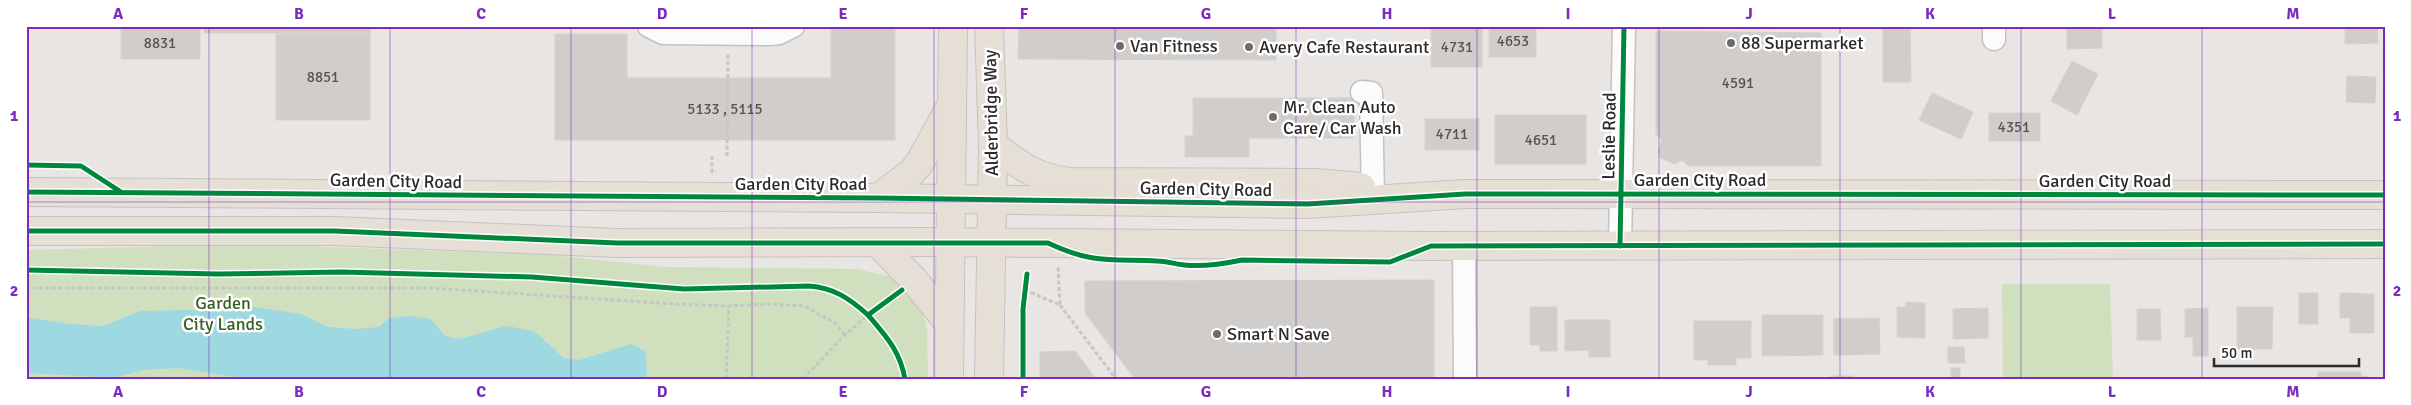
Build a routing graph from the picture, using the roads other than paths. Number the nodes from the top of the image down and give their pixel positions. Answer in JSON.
{"nodes":[{"id":1,"x":649,"y":26,"type":"edge"},
{"id":2,"x":793,"y":26,"type":"edge"},
{"id":3,"x":953,"y":26,"type":"edge"},
{"id":4,"x":989,"y":26,"type":"edge"},
{"id":5,"x":1624,"y":26,"type":"edge"},
{"id":6,"x":1362,"y":92,"type":"dead end"},
{"id":7,"x":954,"y":101,"type":"junction"},
{"id":8,"x":993,"y":145,"type":"junction"},
{"id":9,"x":26,"y":192,"type":"edge"},
{"id":10,"x":1373,"y":194,"type":"junction"},
{"id":11,"x":1621,"y":194,"type":"junction"},
{"id":12,"x":2385,"y":195,"type":"edge"},
{"id":13,"x":878,"y":198,"type":"junction"},
{"id":14,"x":952,"y":199,"type":"junction"},
{"id":15,"x":992,"y":200,"type":"junction"},
{"id":16,"x":26,"y":231,"type":"edge"},
{"id":17,"x":877,"y":242,"type":"junction"},
{"id":18,"x":951,"y":242,"type":"junction"},
{"id":19,"x":991,"y":243,"type":"junction"},
{"id":20,"x":2385,"y":244,"type":"edge"},
{"id":21,"x":1464,"y":246,"type":"junction"},
{"id":22,"x":1620,"y":246,"type":"junction"},
{"id":23,"x":950,"y":323,"type":"junction"},
{"id":24,"x":949,"y":379,"type":"edge"},
{"id":25,"x":989,"y":379,"type":"edge"},
{"id":26,"x":1465,"y":379,"type":"edge"}],
"edges":[{"from":1,"to":2,"type":"street"},
{"from":3,"to":7,"type":"main road","name":"Alderbridge Way"},
{"from":4,"to":8,"type":"main road","name":"Alderbridge Way"},
{"from":5,"to":11,"type":"street","name":"Leslie Road"},
{"from":6,"to":10,"type":"street"},
{"from":7,"to":13,"type":"main road"},
{"from":7,"to":14,"type":"main road","name":"Alderbridge Way"},
{"from":8,"to":10,"type":"main road"},
{"from":8,"to":15,"type":"main road","name":"Alderbridge Way"},
{"from":9,"to":13,"type":"main road","name":"Garden City Road"},
{"from":10,"to":11,"type":"main road","name":"Garden City Road"},
{"from":10,"to":15,"type":"main road","name":"Garden City Road"},
{"from":11,"to":12,"type":"main road","name":"Garden City Road"},
{"from":11,"to":22,"type":"street","name":"Leslie Road"},
{"from":13,"to":14,"type":"main road","name":"Garden City Road"},
{"from":14,"to":15,"type":"main road","name":"Garden City Road"},
{"from":14,"to":18,"type":"main road","name":"Alderbridge Way"},
{"from":15,"to":19,"type":"main road","name":"Alderbridge Way"},
{"from":16,"to":17,"type":"main road"},
{"from":17,"to":18,"type":"main road"},
{"from":17,"to":23,"type":"main road"},
{"from":18,"to":19,"type":"main road"},
{"from":18,"to":23,"type":"main road","name":"Alderbridge Way"},
{"from":19,"to":21,"type":"main road"},
{"from":19,"to":25,"type":"main road","name":"Alderbridge Way"},
{"from":20,"to":22,"type":"main road"},
{"from":21,"to":22,"type":"main road"},
{"from":21,"to":26,"type":"street"},
{"from":23,"to":24,"type":"main road","name":"Alderbridge Way"}]}
